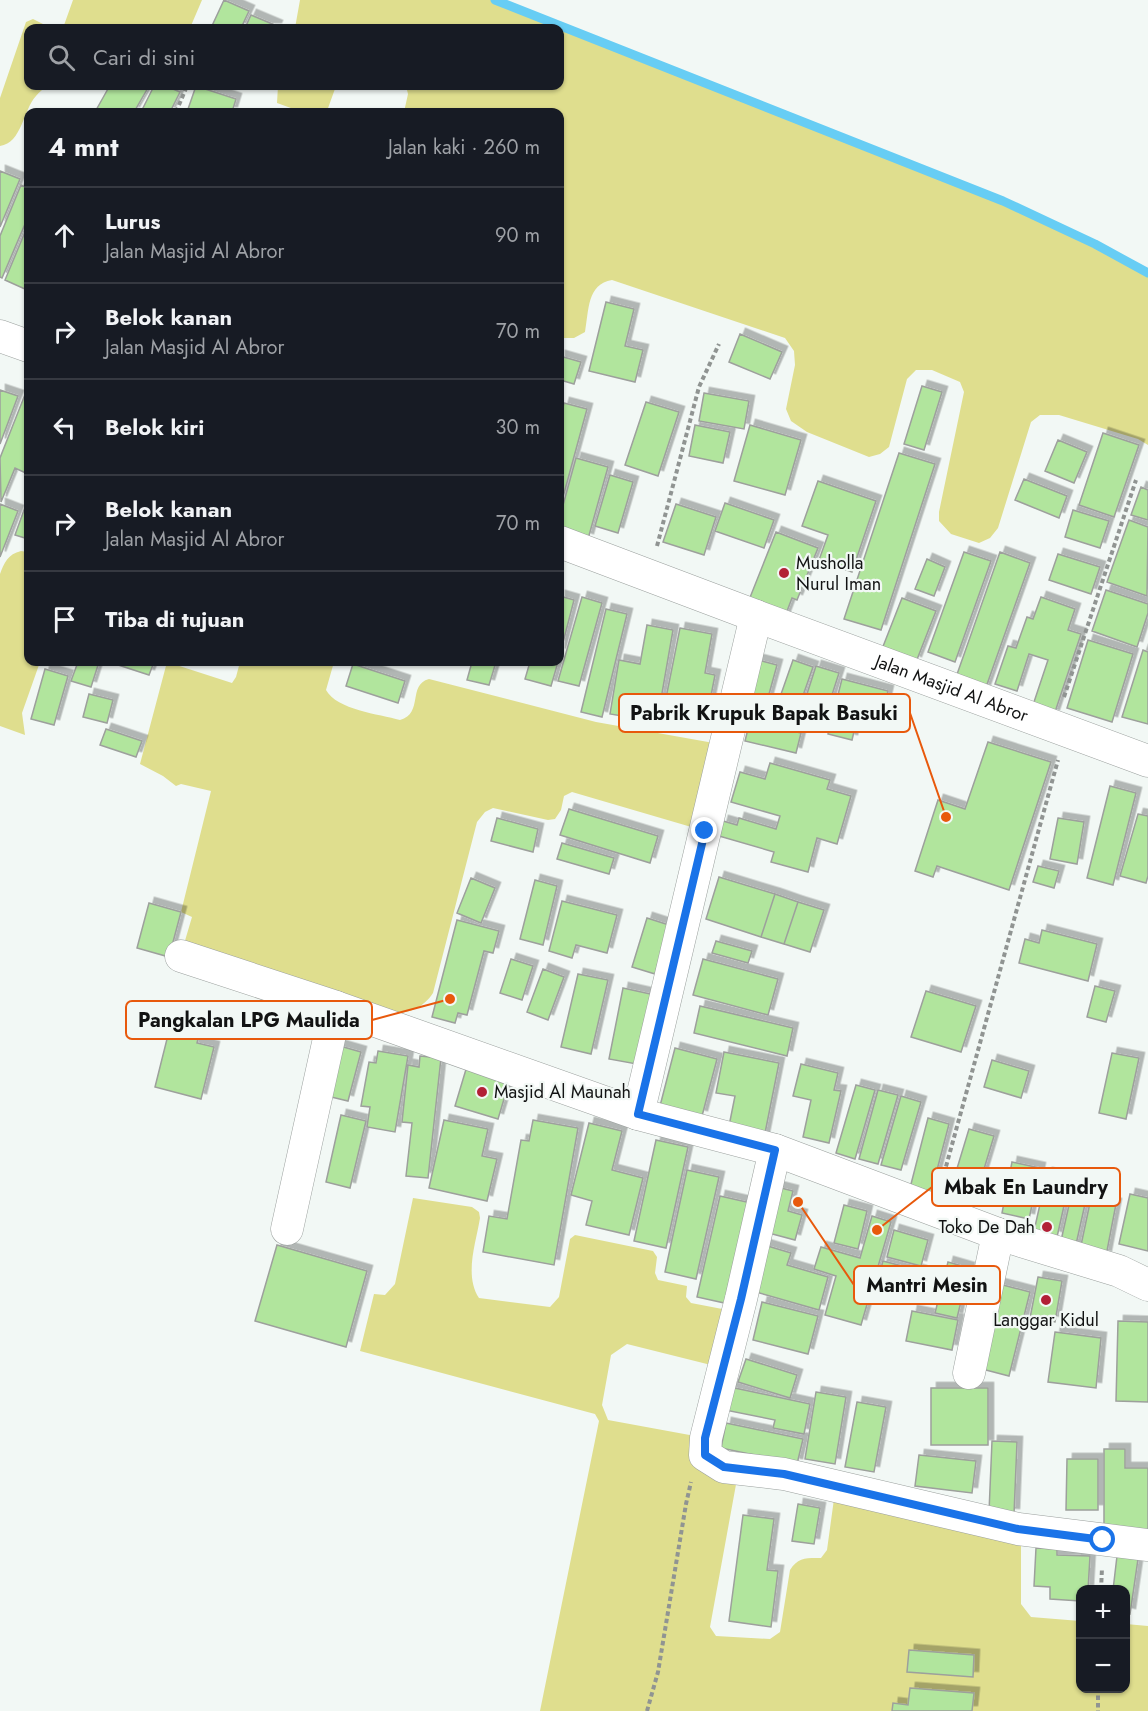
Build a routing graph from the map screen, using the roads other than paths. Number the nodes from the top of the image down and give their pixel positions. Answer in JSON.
{"nodes":[{"id":1,"x":0,"y":336,"type":"edge"},
{"id":2,"x":24,"y":345,"type":"edge"},
{"id":3,"x":564,"y":543,"type":"edge"},
{"id":4,"x":756,"y":616,"type":"junction"},
{"id":5,"x":1148,"y":760,"type":"edge"},
{"id":6,"x":180,"y":956,"type":"dead end"},
{"id":7,"x":336,"y":1007,"type":"junction"},
{"id":8,"x":638,"y":1114,"type":"junction"},
{"id":9,"x":775,"y":1150,"type":"junction"},
{"id":10,"x":287,"y":1229,"type":"dead end"},
{"id":11,"x":998,"y":1234,"type":"junction"},
{"id":12,"x":1148,"y":1286,"type":"edge"},
{"id":13,"x":969,"y":1372,"type":"dead end"},
{"id":14,"x":1148,"y":1545,"type":"edge"}],
"edges":[{"from":1,"to":2,"type":"street"},
{"from":3,"to":4,"type":"street","name":"Jalan Masjid Al Abror"},
{"from":4,"to":5,"type":"street","name":"Jalan Masjid Al Abror"},
{"from":4,"to":8,"type":"street"},
{"from":6,"to":7,"type":"street"},
{"from":7,"to":8,"type":"street"},
{"from":7,"to":10,"type":"street"},
{"from":8,"to":9,"type":"street"},
{"from":9,"to":11,"type":"street"},
{"from":9,"to":14,"type":"street"},
{"from":11,"to":12,"type":"street"},
{"from":11,"to":13,"type":"street"}]}
